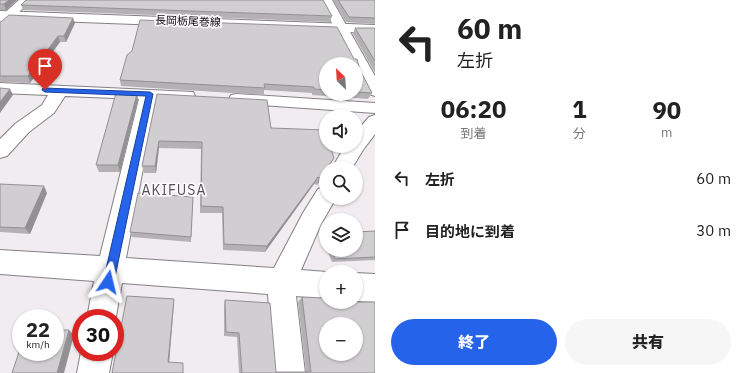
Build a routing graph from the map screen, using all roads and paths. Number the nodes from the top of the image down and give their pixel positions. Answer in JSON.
{"nodes":[{"id":1,"x":26,"y":0,"type":"edge"},
{"id":2,"x":326,"y":0,"type":"edge"},
{"id":3,"x":3,"y":18,"type":"edge"},
{"id":4,"x":341,"y":28,"type":"junction"},
{"id":5,"x":375,"y":29,"type":"edge"},
{"id":6,"x":0,"y":88,"type":"edge"},
{"id":7,"x":60,"y":90,"type":"junction"},
{"id":8,"x":375,"y":91,"type":"edge"},
{"id":9,"x":150,"y":94,"type":"junction"},
{"id":10,"x":375,"y":108,"type":"edge"},
{"id":11,"x":375,"y":121,"type":"edge"},
{"id":12,"x":363,"y":137,"type":"edge"},
{"id":13,"x":0,"y":151,"type":"edge"},
{"id":14,"x":320,"y":205,"type":"edge"},
{"id":15,"x":0,"y":262,"type":"edge"},
{"id":16,"x":110,"y":270,"type":"junction"},
{"id":17,"x":281,"y":282,"type":"junction"},
{"id":18,"x":319,"y":285,"type":"edge"},
{"id":19,"x":363,"y":287,"type":"edge"},
{"id":20,"x":375,"y":288,"type":"edge"},
{"id":21,"x":104,"y":309,"type":"edge"},
{"id":22,"x":95,"y":361,"type":"edge"},
{"id":23,"x":93,"y":373,"type":"edge"},
{"id":24,"x":289,"y":373,"type":"edge"}],
"edges":[{"from":1,"to":3,"type":"street"},
{"from":2,"to":4,"type":"street"},
{"from":3,"to":4,"type":"street","name":"長岡栃尾巻線"},
{"from":4,"to":5,"type":"street","name":"長岡栃尾巻線"},
{"from":4,"to":8,"type":"street"},
{"from":6,"to":7,"type":"street"},
{"from":7,"to":9,"type":"street"},
{"from":7,"to":13,"type":"street"},
{"from":9,"to":10,"type":"street"},
{"from":9,"to":16,"type":"street"},
{"from":11,"to":12,"type":"street"},
{"from":14,"to":17,"type":"street"},
{"from":15,"to":16,"type":"street"},
{"from":16,"to":17,"type":"street"},
{"from":16,"to":21,"type":"street"},
{"from":17,"to":18,"type":"street"},
{"from":17,"to":24,"type":"street"},
{"from":19,"to":20,"type":"street"},
{"from":22,"to":23,"type":"street"}]}
